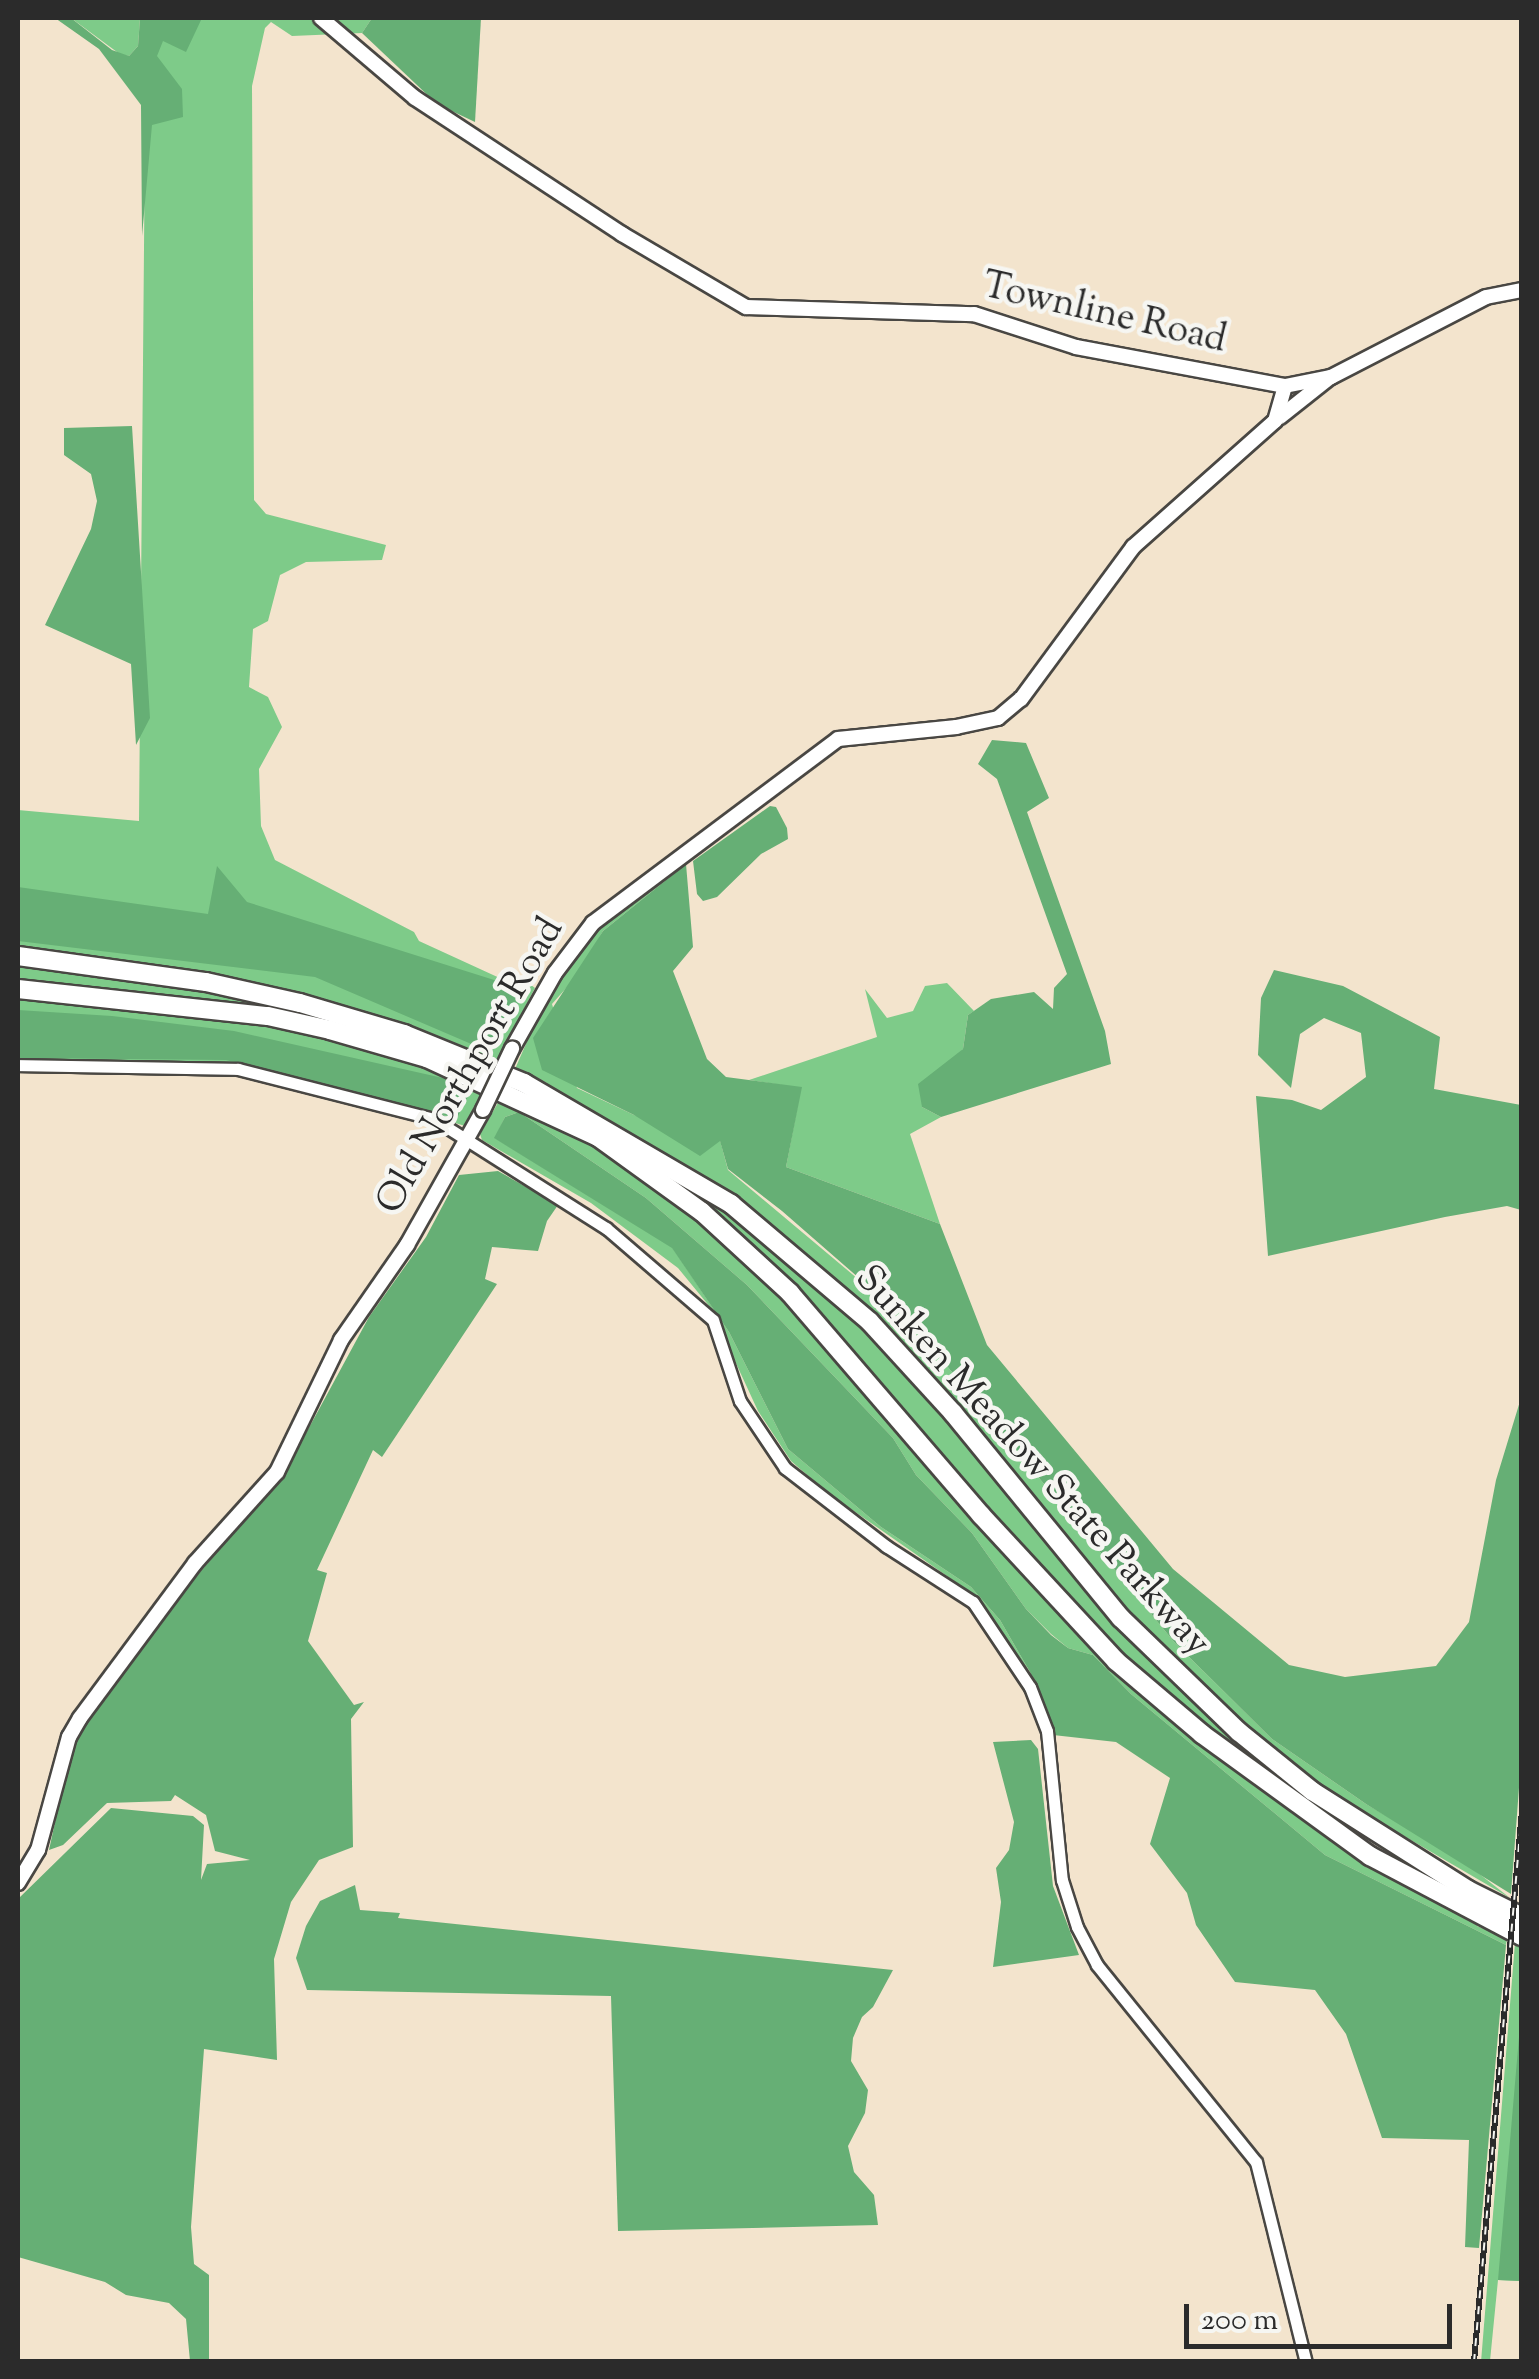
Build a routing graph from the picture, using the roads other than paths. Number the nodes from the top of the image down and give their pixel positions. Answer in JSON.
{"nodes":[{"id":1,"x":321,"y":18,"type":"edge"},
{"id":2,"x":1522,"y":290,"type":"edge"},
{"id":3,"x":1331,"y":377,"type":"junction"},
{"id":4,"x":1285,"y":386,"type":"junction"},
{"id":5,"x":1275,"y":421,"type":"junction"},
{"id":6,"x":18,"y":956,"type":"edge"},
{"id":7,"x":18,"y":989,"type":"edge"},
{"id":8,"x":18,"y":1065,"type":"edge"},
{"id":9,"x":467,"y":1136,"type":"junction"},
{"id":10,"x":18,"y":1883,"type":"edge"},
{"id":11,"x":1468,"y":1890,"type":"junction"},
{"id":12,"x":1522,"y":1908,"type":"edge"},
{"id":13,"x":1522,"y":1917,"type":"edge"},
{"id":14,"x":1522,"y":1936,"type":"edge"},
{"id":15,"x":1306,"y":2362,"type":"edge"}],
"edges":[{"from":1,"to":4,"type":"main road","name":"Townline Road"},
{"from":2,"to":3,"type":"main road","name":"Townline Road"},
{"from":3,"to":4,"type":"main road","name":"Townline Road"},
{"from":3,"to":5,"type":"main road","name":"Old Northport Road"},
{"from":4,"to":5,"type":"main road"},
{"from":5,"to":9,"type":"main road","name":"Old Northport Road","bridge":true},
{"from":6,"to":11,"type":"highway","name":"Sunken Meadow State Parkway"},
{"from":7,"to":14,"type":"highway","name":"Sunken Meadow State Parkway"},
{"from":8,"to":9,"type":"street"},
{"from":9,"to":10,"type":"main road","name":"Old Northport Road"},
{"from":9,"to":15,"type":"street"},
{"from":11,"to":12,"type":"highway"},
{"from":11,"to":13,"type":"highway","name":"Sunken Meadow State Parkway"}]}
